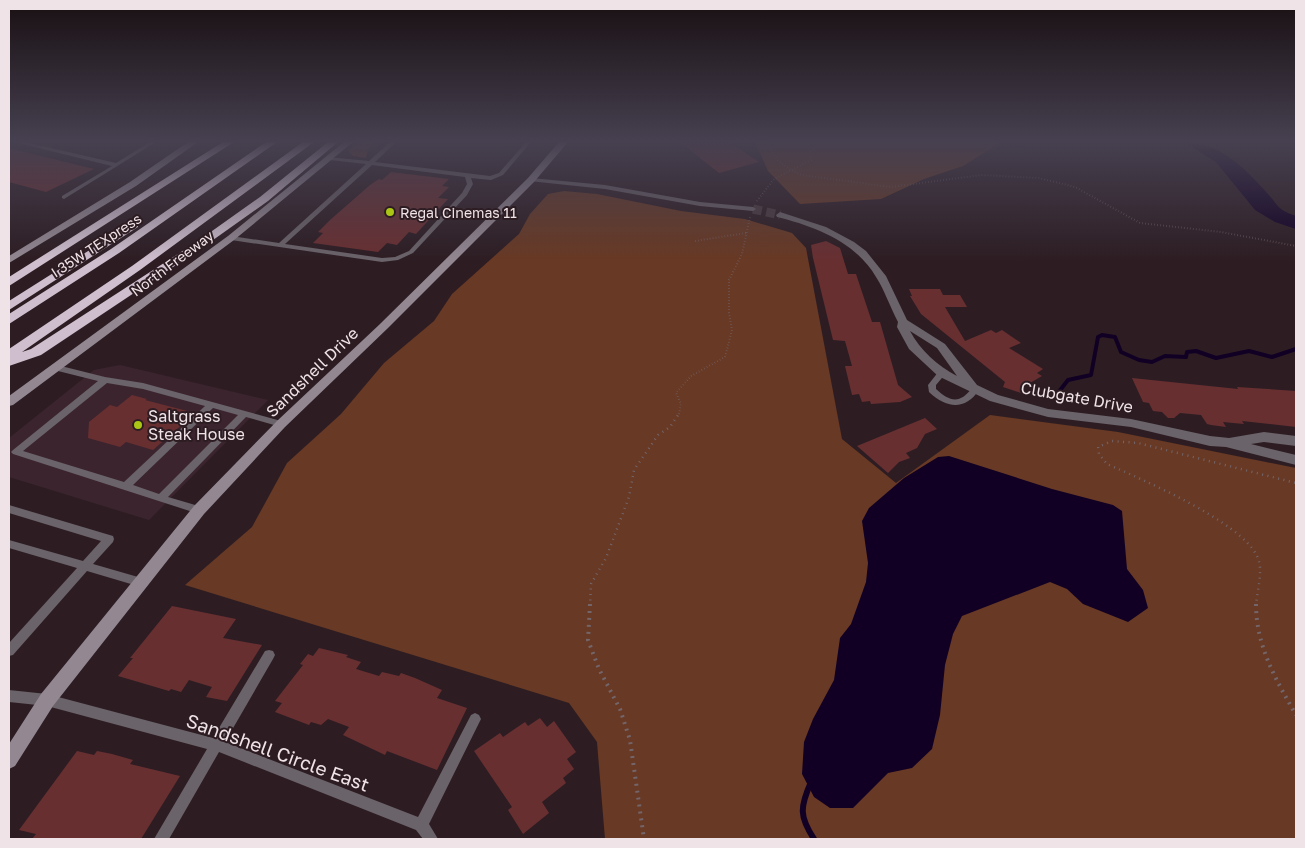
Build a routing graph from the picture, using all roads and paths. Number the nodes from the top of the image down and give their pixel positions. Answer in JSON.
{"nodes":[{"id":1,"x":90,"y":182,"type":"edge"},
{"id":2,"x":137,"y":182,"type":"edge"},
{"id":3,"x":156,"y":182,"type":"edge"},
{"id":4,"x":168,"y":182,"type":"edge"},
{"id":5,"x":198,"y":182,"type":"edge"},
{"id":6,"x":216,"y":182,"type":"edge"},
{"id":7,"x":255,"y":182,"type":"edge"},
{"id":8,"x":285,"y":182,"type":"edge"},
{"id":9,"x":301,"y":182,"type":"edge"},
{"id":10,"x":350,"y":182,"type":"edge"},
{"id":11,"x":469,"y":182,"type":"edge"},
{"id":12,"x":528,"y":182,"type":"edge"},
{"id":13,"x":547,"y":182,"type":"edge"},
{"id":14,"x":768,"y":182,"type":"edge"},
{"id":15,"x":839,"y":182,"type":"edge"},
{"id":16,"x":932,"y":182,"type":"edge"},
{"id":17,"x":1053,"y":182,"type":"edge"},
{"id":18,"x":64,"y":197,"type":"dead end"},
{"id":19,"x":753,"y":209,"type":"junction"},
{"id":20,"x":780,"y":215,"type":"tunnel mouth"},
{"id":21,"x":746,"y":233,"type":"junction"},
{"id":22,"x":231,"y":238,"type":"junction"},
{"id":23,"x":695,"y":242,"type":"dead end"},
{"id":24,"x":279,"y":246,"type":"junction"},
{"id":25,"x":1296,"y":246,"type":"edge"},
{"id":26,"x":66,"y":247,"type":"junction"},
{"id":27,"x":9,"y":260,"type":"edge"},
{"id":28,"x":9,"y":282,"type":"edge"},
{"id":29,"x":9,"y":306,"type":"edge"},
{"id":30,"x":9,"y":320,"type":"edge"},
{"id":31,"x":903,"y":322,"type":"junction"},
{"id":32,"x":9,"y":355,"type":"edge"},
{"id":33,"x":9,"y":362,"type":"edge"},
{"id":34,"x":57,"y":368,"type":"junction"},
{"id":35,"x":942,"y":372,"type":"junction"},
{"id":36,"x":105,"y":380,"type":"junction"},
{"id":37,"x":975,"y":390,"type":"junction"},
{"id":38,"x":9,"y":402,"type":"edge"},
{"id":39,"x":211,"y":405,"type":"junction"},
{"id":40,"x":244,"y":414,"type":"junction"},
{"id":41,"x":281,"y":424,"type":"junction"},
{"id":42,"x":1296,"y":441,"type":"edge"},
{"id":43,"x":1226,"y":442,"type":"junction"},
{"id":44,"x":12,"y":451,"type":"edge"},
{"id":45,"x":1296,"y":460,"type":"edge"},
{"id":46,"x":1296,"y":483,"type":"edge"},
{"id":47,"x":124,"y":487,"type":"junction"},
{"id":48,"x":161,"y":498,"type":"junction"},
{"id":49,"x":9,"y":509,"type":"edge"},
{"id":50,"x":199,"y":510,"type":"junction"},
{"id":51,"x":9,"y":544,"type":"edge"},
{"id":52,"x":83,"y":566,"type":"junction"},
{"id":53,"x":141,"y":582,"type":"junction"},
{"id":54,"x":9,"y":651,"type":"edge"},
{"id":55,"x":269,"y":655,"type":"dead end"},
{"id":56,"x":9,"y":696,"type":"edge"},
{"id":57,"x":47,"y":700,"type":"junction"},
{"id":58,"x":1296,"y":715,"type":"edge"},
{"id":59,"x":475,"y":719,"type":"dead end"},
{"id":60,"x":217,"y":746,"type":"junction"},
{"id":61,"x":9,"y":760,"type":"edge"},
{"id":62,"x":421,"y":826,"type":"junction"},
{"id":63,"x":161,"y":839,"type":"edge"},
{"id":64,"x":431,"y":839,"type":"edge"},
{"id":65,"x":644,"y":839,"type":"edge"}],
"edges":[{"from":1,"to":18,"type":"lane"},
{"from":2,"to":27,"type":"street"},
{"from":3,"to":26,"type":"highway"},
{"from":4,"to":26,"type":"highway"},
{"from":5,"to":29,"type":"highway","name":"I 35W TEXpress"},
{"from":6,"to":30,"type":"highway","name":"I 35W TEXpress"},
{"from":7,"to":32,"type":"highway","name":"North Freeway"},
{"from":8,"to":33,"type":"highway"},
{"from":9,"to":22,"type":"street","name":"North Freeway"},
{"from":10,"to":24,"type":"lane"},
{"from":11,"to":24,"type":"lane"},
{"from":12,"to":41,"type":"street","name":"Sandshell Drive"},
{"from":13,"to":19,"type":"lane"},
{"from":14,"to":19,"type":"path"},
{"from":15,"to":16,"type":"path"},
{"from":17,"to":25,"type":"path"},
{"from":19,"to":21,"type":"path"},
{"from":20,"to":31,"type":"street","name":"Clubgate Drive"},
{"from":21,"to":23,"type":"path"},
{"from":21,"to":65,"type":"path"},
{"from":22,"to":24,"type":"lane"},
{"from":22,"to":34,"type":"street","name":"North Freeway"},
{"from":26,"to":28,"type":"highway"},
{"from":31,"to":35,"type":"street","name":"Clubgate Drive"},
{"from":31,"to":37,"type":"street"},
{"from":34,"to":36,"type":"lane"},
{"from":34,"to":38,"type":"street","name":"North Freeway"},
{"from":35,"to":37,"type":"street","name":"Clubgate Drive"},
{"from":35,"to":37,"type":"lane"},
{"from":36,"to":39,"type":"lane"},
{"from":36,"to":44,"type":"lane"},
{"from":37,"to":43,"type":"street","name":"Clubgate Drive"},
{"from":39,"to":40,"type":"lane"},
{"from":39,"to":47,"type":"lane"},
{"from":40,"to":41,"type":"lane"},
{"from":40,"to":48,"type":"lane"},
{"from":41,"to":50,"type":"street","name":"Sandshell Drive"},
{"from":42,"to":43,"type":"street"},
{"from":43,"to":45,"type":"street","name":"Clubgate Drive"},
{"from":44,"to":47,"type":"lane"},
{"from":46,"to":58,"type":"path"},
{"from":47,"to":48,"type":"lane"},
{"from":48,"to":50,"type":"lane"},
{"from":49,"to":52,"type":"lane"},
{"from":50,"to":53,"type":"street","name":"Sandshell Drive"},
{"from":51,"to":52,"type":"lane"},
{"from":52,"to":53,"type":"lane"},
{"from":52,"to":54,"type":"lane"},
{"from":53,"to":57,"type":"street","name":"Sandshell Drive"},
{"from":55,"to":60,"type":"lane"},
{"from":56,"to":57,"type":"lane","name":"Sandshell Circle East"},
{"from":57,"to":60,"type":"lane","name":"Sandshell Circle East"},
{"from":57,"to":61,"type":"street","name":"Sandshell Drive"},
{"from":59,"to":62,"type":"lane"},
{"from":60,"to":62,"type":"lane","name":"Sandshell Circle East"},
{"from":60,"to":63,"type":"lane"},
{"from":62,"to":64,"type":"lane"}]}
